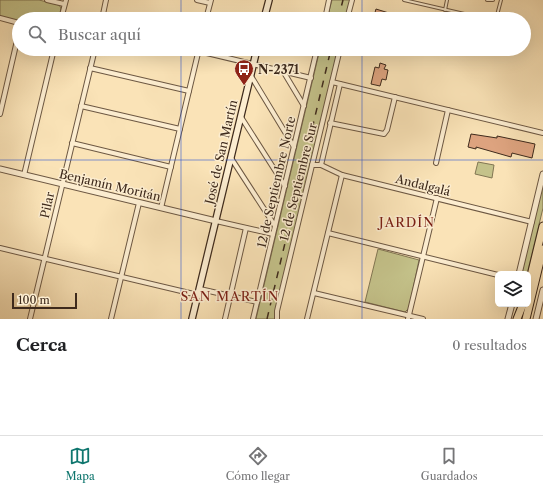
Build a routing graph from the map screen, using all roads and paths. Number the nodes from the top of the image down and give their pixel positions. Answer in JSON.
{"nodes":[{"id":1,"x":47,"y":0,"type":"edge"},
{"id":2,"x":106,"y":0,"type":"edge"},
{"id":3,"x":197,"y":0,"type":"edge"},
{"id":4,"x":269,"y":0,"type":"edge"},
{"id":5,"x":329,"y":0,"type":"edge"},
{"id":6,"x":352,"y":0,"type":"edge"},
{"id":7,"x":404,"y":0,"type":"edge"},
{"id":8,"x":448,"y":0,"type":"edge"},
{"id":9,"x":486,"y":0,"type":"edge"},
{"id":10,"x":493,"y":0,"type":"edge"},
{"id":11,"x":501,"y":0,"type":"edge"},
{"id":12,"x":65,"y":2,"type":"edge"},
{"id":13,"x":210,"y":2,"type":"edge"},
{"id":14,"x":445,"y":10,"type":"junction"},
{"id":15,"x":64,"y":12,"type":"edge"},
{"id":16,"x":103,"y":12,"type":"edge"},
{"id":17,"x":208,"y":12,"type":"edge"},
{"id":18,"x":266,"y":12,"type":"edge"},
{"id":19,"x":326,"y":12,"type":"edge"},
{"id":20,"x":349,"y":12,"type":"edge"},
{"id":21,"x":454,"y":12,"type":"edge"},
{"id":22,"x":498,"y":12,"type":"edge"},
{"id":23,"x":0,"y":18,"type":"edge"},
{"id":24,"x":12,"y":21,"type":"edge"},
{"id":25,"x":13,"y":56,"type":"edge"},
{"id":26,"x":52,"y":56,"type":"edge"},
{"id":27,"x":93,"y":56,"type":"edge"},
{"id":28,"x":198,"y":56,"type":"edge"},
{"id":29,"x":223,"y":56,"type":"edge"},
{"id":30,"x":256,"y":56,"type":"edge"},
{"id":31,"x":316,"y":56,"type":"edge"},
{"id":32,"x":338,"y":56,"type":"edge"},
{"id":33,"x":254,"y":64,"type":"junction"},
{"id":34,"x":90,"y":68,"type":"junction"},
{"id":35,"x":283,"y":71,"type":"junction"},
{"id":36,"x":251,"y":76,"type":"junction"},
{"id":37,"x":311,"y":78,"type":"junction"},
{"id":38,"x":332,"y":82,"type":"junction"},
{"id":39,"x":340,"y":84,"type":"junction"},
{"id":40,"x":189,"y":92,"type":"junction"},
{"id":41,"x":395,"y":97,"type":"junction"},
{"id":42,"x":81,"y":106,"type":"junction"},
{"id":43,"x":304,"y":106,"type":"junction"},
{"id":44,"x":448,"y":110,"type":"junction"},
{"id":45,"x":0,"y":114,"type":"edge"},
{"id":46,"x":241,"y":117,"type":"junction"},
{"id":47,"x":330,"y":122,"type":"junction"},
{"id":48,"x":180,"y":129,"type":"junction"},
{"id":49,"x":543,"y":133,"type":"edge"},
{"id":50,"x":72,"y":143,"type":"junction"},
{"id":51,"x":294,"y":147,"type":"junction"},
{"id":52,"x":231,"y":158,"type":"junction"},
{"id":53,"x":436,"y":163,"type":"dead end"},
{"id":54,"x":312,"y":165,"type":"junction"},
{"id":55,"x":321,"y":165,"type":"junction"},
{"id":56,"x":171,"y":167,"type":"junction"},
{"id":57,"x":0,"y":169,"type":"edge"},
{"id":58,"x":543,"y":174,"type":"edge"},
{"id":59,"x":24,"y":175,"type":"junction"},
{"id":60,"x":342,"y":175,"type":"junction"},
{"id":61,"x":63,"y":184,"type":"junction"},
{"id":62,"x":285,"y":186,"type":"junction"},
{"id":63,"x":437,"y":198,"type":"junction"},
{"id":64,"x":139,"y":202,"type":"junction"},
{"id":65,"x":161,"y":208,"type":"junction"},
{"id":66,"x":216,"y":221,"type":"junction"},
{"id":67,"x":532,"y":222,"type":"junction"},
{"id":68,"x":275,"y":226,"type":"junction"},
{"id":69,"x":543,"y":226,"type":"edge"},
{"id":70,"x":246,"y":228,"type":"junction"},
{"id":71,"x":328,"y":233,"type":"junction"},
{"id":72,"x":274,"y":234,"type":"junction"},
{"id":73,"x":0,"y":248,"type":"edge"},
{"id":74,"x":543,"y":249,"type":"edge"},
{"id":75,"x":423,"y":257,"type":"junction"},
{"id":76,"x":45,"y":258,"type":"junction"},
{"id":77,"x":520,"y":271,"type":"edge"},
{"id":78,"x":495,"y":274,"type":"edge"},
{"id":79,"x":531,"y":276,"type":"edge"},
{"id":80,"x":122,"y":277,"type":"junction"},
{"id":81,"x":200,"y":289,"type":"junction"},
{"id":82,"x":543,"y":290,"type":"edge"},
{"id":83,"x":314,"y":293,"type":"junction"},
{"id":84,"x":198,"y":295,"type":"junction"},
{"id":85,"x":230,"y":296,"type":"junction"},
{"id":86,"x":257,"y":302,"type":"junction"},
{"id":87,"x":511,"y":307,"type":"edge"},
{"id":88,"x":523,"y":307,"type":"edge"},
{"id":89,"x":523,"y":307,"type":"edge"},
{"id":90,"x":409,"y":317,"type":"edge"},
{"id":91,"x":30,"y":319,"type":"edge"},
{"id":92,"x":111,"y":319,"type":"edge"},
{"id":93,"x":192,"y":319,"type":"edge"},
{"id":94,"x":225,"y":319,"type":"edge"},
{"id":95,"x":253,"y":319,"type":"edge"},
{"id":96,"x":277,"y":319,"type":"edge"},
{"id":97,"x":307,"y":319,"type":"edge"},
{"id":98,"x":423,"y":319,"type":"edge"},
{"id":99,"x":508,"y":319,"type":"edge"},
{"id":100,"x":517,"y":319,"type":"edge"},
{"id":101,"x":521,"y":319,"type":"edge"},
{"id":102,"x":526,"y":319,"type":"edge"},
{"id":103,"x":536,"y":319,"type":"edge"}],
"edges":[{"from":1,"to":12,"type":"street"},
{"from":2,"to":16,"type":"street"},
{"from":3,"to":13,"type":"street"},
{"from":4,"to":18,"type":"main road"},
{"from":5,"to":19,"type":"street"},
{"from":6,"to":20,"type":"street"},
{"from":7,"to":14,"type":"lane"},
{"from":8,"to":14,"type":"lane"},
{"from":9,"to":10,"type":"lane"},
{"from":11,"to":22,"type":"lane"},
{"from":12,"to":15,"type":"street"},
{"from":13,"to":17,"type":"street"},
{"from":14,"to":21,"type":"lane"},
{"from":23,"to":24,"type":"street"},
{"from":25,"to":45,"type":"street"},
{"from":26,"to":59,"type":"street"},
{"from":27,"to":34,"type":"street","name":"Pilar"},
{"from":28,"to":40,"type":"street"},
{"from":29,"to":33,"type":"street"},
{"from":30,"to":33,"type":"main road","name":"José de San Martín"},
{"from":31,"to":37,"type":"street","name":"12 de Septiembre Norte"},
{"from":32,"to":38,"type":"street","name":"12 de Septiembre Sur"},
{"from":33,"to":35,"type":"street"},
{"from":33,"to":36,"type":"main road","name":"José de San Martín"},
{"from":34,"to":40,"type":"street"},
{"from":34,"to":42,"type":"street","name":"Pilar"},
{"from":35,"to":37,"type":"street"},
{"from":35,"to":43,"type":"street"},
{"from":36,"to":46,"type":"main road","name":"José de San Martín"},
{"from":36,"to":51,"type":"street"},
{"from":37,"to":43,"type":"street","name":"12 de Septiembre Norte"},
{"from":38,"to":39,"type":"street"},
{"from":38,"to":54,"type":"street","name":"12 de Septiembre Sur"},
{"from":39,"to":41,"type":"street"},
{"from":39,"to":47,"type":"street"},
{"from":40,"to":48,"type":"street"},
{"from":41,"to":44,"type":"street"},
{"from":41,"to":47,"type":"street"},
{"from":42,"to":48,"type":"street"},
{"from":42,"to":50,"type":"street","name":"Pilar"},
{"from":43,"to":51,"type":"street","name":"12 de Septiembre Norte"},
{"from":44,"to":49,"type":"street"},
{"from":44,"to":53,"type":"street"},
{"from":46,"to":52,"type":"main road","name":"José de San Martín"},
{"from":46,"to":62,"type":"street"},
{"from":47,"to":55,"type":"street"},
{"from":48,"to":56,"type":"street"},
{"from":50,"to":56,"type":"street"},
{"from":50,"to":61,"type":"street","name":"Pilar"},
{"from":51,"to":62,"type":"street","name":"12 de Septiembre Norte"},
{"from":52,"to":66,"type":"main road","name":"José de San Martín"},
{"from":52,"to":68,"type":"street"},
{"from":54,"to":55,"type":"street","name":"Andalgalá"},
{"from":54,"to":96,"type":"street","name":"12 de Septiembre Sur"},
{"from":55,"to":60,"type":"street","name":"Andalgalá"},
{"from":56,"to":65,"type":"street"},
{"from":57,"to":59,"type":"street","name":"Benjamín Moritán"},
{"from":58,"to":67,"type":"street"},
{"from":59,"to":61,"type":"street","name":"Benjamín Moritán"},
{"from":60,"to":63,"type":"street","name":"Andalgalá"},
{"from":60,"to":71,"type":"street"},
{"from":61,"to":64,"type":"street","name":"Benjamín Moritán"},
{"from":61,"to":76,"type":"street","name":"Pilar"},
{"from":62,"to":68,"type":"street","name":"12 de Septiembre Norte"},
{"from":63,"to":67,"type":"street","name":"Andalgalá"},
{"from":63,"to":75,"type":"street"},
{"from":64,"to":65,"type":"street","name":"Benjamín Moritán"},
{"from":64,"to":80,"type":"street"},
{"from":65,"to":66,"type":"street","name":"Benjamín Moritán"},
{"from":66,"to":70,"type":"street"},
{"from":66,"to":81,"type":"main road","name":"José de San Martín"},
{"from":67,"to":77,"type":"street"},
{"from":68,"to":72,"type":"street","name":"12 de Septiembre Norte"},
{"from":69,"to":79,"type":"highway"},
{"from":70,"to":72,"type":"street"},
{"from":70,"to":85,"type":"street"},
{"from":71,"to":75,"type":"street"},
{"from":71,"to":83,"type":"street"},
{"from":72,"to":86,"type":"street","name":"12 de Septiembre Norte"},
{"from":73,"to":76,"type":"street"},
{"from":74,"to":102,"type":"highway"},
{"from":75,"to":78,"type":"street"},
{"from":75,"to":90,"type":"street"},
{"from":76,"to":80,"type":"street"},
{"from":76,"to":91,"type":"street","name":"Pilar"},
{"from":80,"to":84,"type":"street"},
{"from":80,"to":92,"type":"street"},
{"from":81,"to":84,"type":"main road","name":"José de San Martín"},
{"from":81,"to":85,"type":"street"},
{"from":82,"to":103,"type":"street"},
{"from":83,"to":90,"type":"street"},
{"from":83,"to":97,"type":"street"},
{"from":84,"to":93,"type":"main road","name":"José de San Martín"},
{"from":85,"to":86,"type":"street"},
{"from":85,"to":94,"type":"street"},
{"from":86,"to":95,"type":"street","name":"12 de Septiembre Norte"},
{"from":87,"to":99,"type":"street"},
{"from":88,"to":100,"type":"highway"},
{"from":89,"to":101,"type":"highway"},
{"from":90,"to":98,"type":"street"}]}
